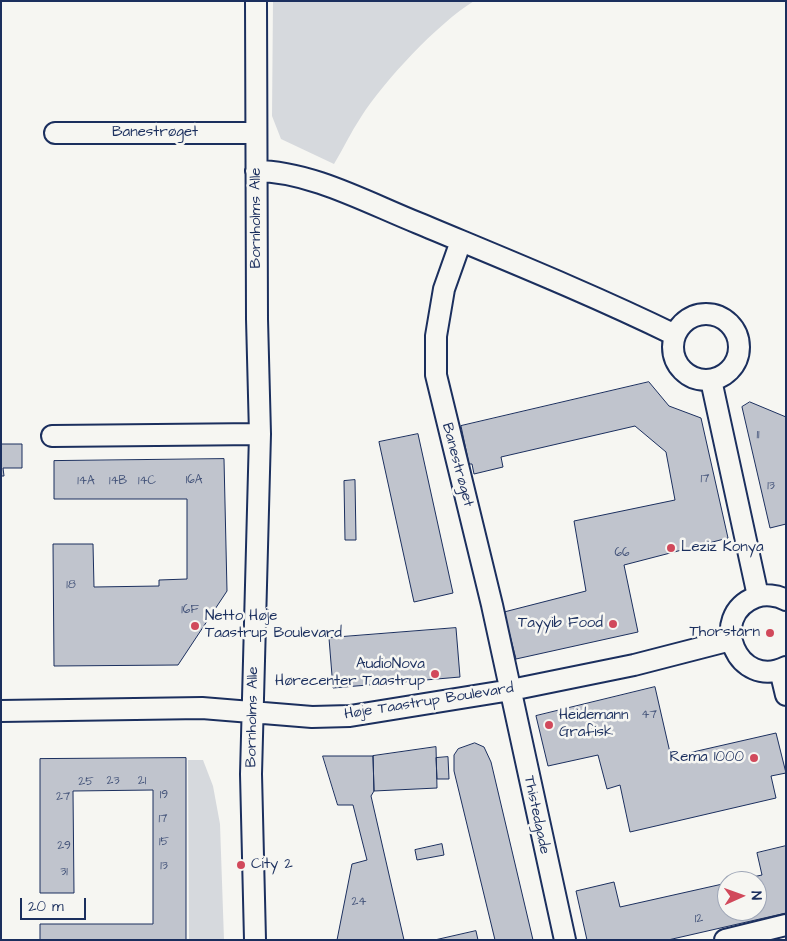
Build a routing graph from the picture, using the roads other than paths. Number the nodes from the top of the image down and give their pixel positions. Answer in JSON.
{"nodes":[{"id":1,"x":256,"y":1,"type":"edge"},
{"id":2,"x":55,"y":133,"type":"dead end"},
{"id":3,"x":256,"y":134,"type":"junction"},
{"id":4,"x":256,"y":171,"type":"junction"},
{"id":5,"x":461,"y":241,"type":"junction"},
{"id":6,"x":675,"y":335,"type":"junction"},
{"id":7,"x":711,"y":380,"type":"junction"},
{"id":8,"x":260,"y":434,"type":"junction"},
{"id":9,"x":52,"y":436,"type":"dead end"},
{"id":10,"x":758,"y":596,"type":"junction"},
{"id":11,"x":786,"y":600,"type":"edge"},
{"id":12,"x":731,"y":640,"type":"junction"},
{"id":13,"x":783,"y":668,"type":"edge"},
{"id":14,"x":510,"y":690,"type":"junction"},
{"id":15,"x":786,"y":695,"type":"edge"},
{"id":16,"x":1,"y":711,"type":"edge"},
{"id":17,"x":253,"y":712,"type":"junction"},
{"id":18,"x":786,"y":925,"type":"edge"},
{"id":19,"x":255,"y":940,"type":"edge"},
{"id":20,"x":565,"y":940,"type":"edge"},
{"id":21,"x":725,"y":940,"type":"edge"}],
"edges":[{"from":1,"to":3,"type":"street","name":"Bornholms Alle"},
{"from":2,"to":3,"type":"street","name":"Banestrøget"},
{"from":3,"to":4,"type":"street","name":"Bornholms Alle"},
{"from":4,"to":5,"type":"street"},
{"from":4,"to":8,"type":"street","name":"Bornholms Alle"},
{"from":5,"to":6,"type":"street"},
{"from":5,"to":14,"type":"street","name":"Banestrøget"},
{"from":6,"to":7,"type":"street"},
{"from":6,"to":7,"type":"street"},
{"from":7,"to":10,"type":"street"},
{"from":8,"to":9,"type":"street"},
{"from":8,"to":17,"type":"street","name":"Bornholms Alle"},
{"from":10,"to":11,"type":"street"},
{"from":10,"to":12,"type":"street"},
{"from":12,"to":13,"type":"street"},
{"from":12,"to":14,"type":"street","name":"Høje Taastrup Boulevard"},
{"from":13,"to":15,"type":"street"},
{"from":14,"to":17,"type":"street","name":"Høje Taastrup Boulevard"},
{"from":14,"to":20,"type":"street","name":"Thistedgade"},
{"from":16,"to":17,"type":"street","name":"Høje Taastrup Boulevard"},
{"from":17,"to":19,"type":"street","name":"Bornholms Alle"},
{"from":18,"to":21,"type":"street"}]}
